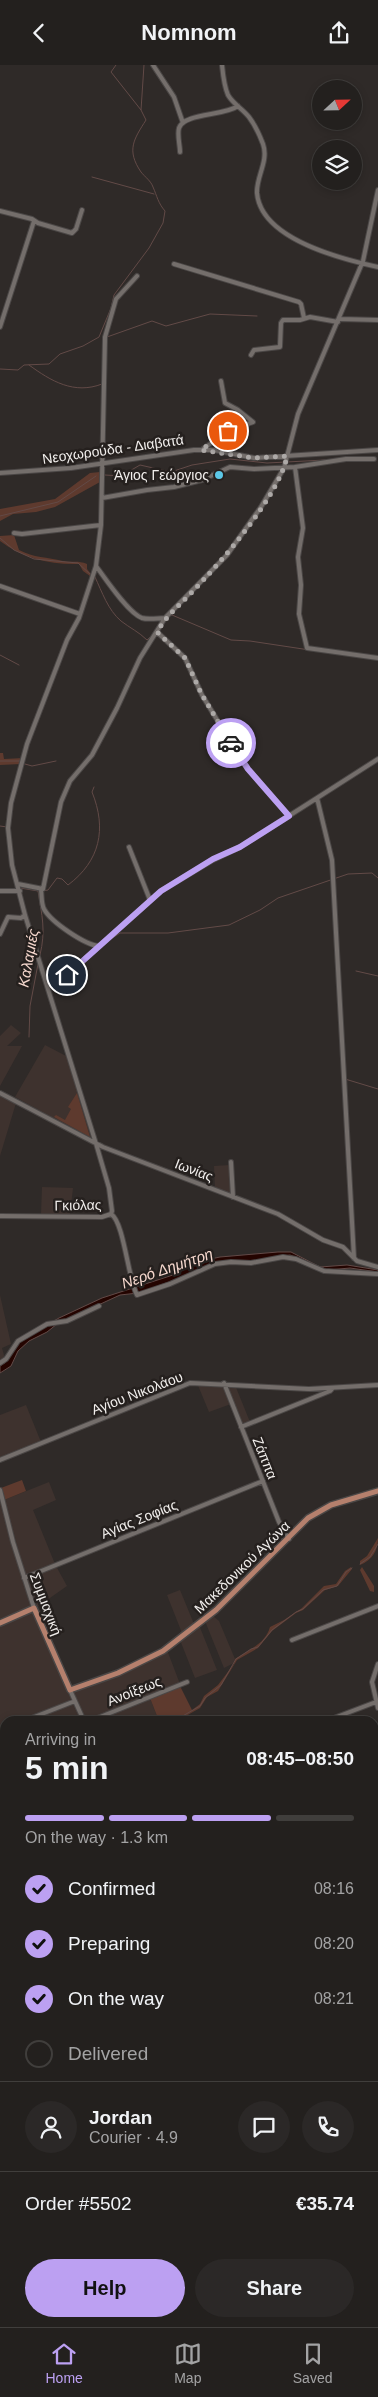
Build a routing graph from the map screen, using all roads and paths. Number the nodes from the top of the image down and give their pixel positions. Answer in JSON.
{"nodes":[{"id":1,"x":153,"y":65,"type":"edge"},
{"id":2,"x":222,"y":65,"type":"edge"},
{"id":3,"x":238,"y":106,"type":"junction"},
{"id":4,"x":183,"y":123,"type":"junction"},
{"id":5,"x":180,"y":152,"type":"dead end"},
{"id":6,"x":378,"y":190,"type":"edge"},
{"id":7,"x":82,"y":210,"type":"dead end"},
{"id":8,"x":0,"y":211,"type":"edge"},
{"id":9,"x":34,"y":221,"type":"junction"},
{"id":10,"x":361,"y":263,"type":"junction"},
{"id":11,"x":174,"y":264,"type":"dead end"},
{"id":12,"x":378,"y":267,"type":"edge"},
{"id":13,"x":137,"y":276,"type":"dead end"},
{"id":14,"x":304,"y":318,"type":"junction"},
{"id":15,"x":339,"y":320,"type":"junction"},
{"id":16,"x":378,"y":321,"type":"edge"},
{"id":17,"x":0,"y":327,"type":"edge"},
{"id":18,"x":251,"y":355,"type":"dead end"},
{"id":19,"x":221,"y":381,"type":"dead end"},
{"id":20,"x":201,"y":450,"type":"junction"},
{"id":21,"x":378,"y":450,"type":"edge"},
{"id":22,"x":287,"y":456,"type":"junction"},
{"id":23,"x":374,"y":459,"type":"dead end"},
{"id":24,"x":102,"y":464,"type":"junction"},
{"id":25,"x":295,"y":467,"type":"junction"},
{"id":26,"x":284,"y":468,"type":"junction"},
{"id":27,"x":0,"y":473,"type":"edge"},
{"id":28,"x":102,"y":499,"type":"junction"},
{"id":29,"x":101,"y":525,"type":"junction"},
{"id":30,"x":14,"y":533,"type":"dead end"},
{"id":31,"x":96,"y":566,"type":"junction"},
{"id":32,"x":0,"y":586,"type":"edge"},
{"id":33,"x":80,"y":614,"type":"junction"},
{"id":34,"x":165,"y":618,"type":"junction"},
{"id":35,"x":157,"y":632,"type":"junction"},
{"id":36,"x":378,"y":658,"type":"edge"},
{"id":37,"x":378,"y":759,"type":"edge"},
{"id":38,"x":317,"y":798,"type":"junction"},
{"id":39,"x":9,"y":811,"type":"junction"},
{"id":40,"x":15,"y":812,"type":"dead end"},
{"id":41,"x":289,"y":816,"type":"junction"},
{"id":42,"x":129,"y":847,"type":"dead end"},
{"id":43,"x":18,"y":884,"type":"junction"},
{"id":44,"x":41,"y":890,"type":"junction"},
{"id":45,"x":0,"y":891,"type":"edge"},
{"id":46,"x":20,"y":891,"type":"junction"},
{"id":47,"x":150,"y":900,"type":"junction"},
{"id":48,"x":25,"y":915,"type":"junction"},
{"id":49,"x":0,"y":934,"type":"edge"},
{"id":50,"x":99,"y":946,"type":"junction"},
{"id":51,"x":67,"y":975,"type":"dead end"},
{"id":52,"x":0,"y":1093,"type":"edge"},
{"id":53,"x":96,"y":1143,"type":"junction"},
{"id":54,"x":102,"y":1146,"type":"junction"},
{"id":55,"x":98,"y":1152,"type":"junction"},
{"id":56,"x":231,"y":1162,"type":"dead end"},
{"id":57,"x":234,"y":1197,"type":"junction"},
{"id":58,"x":111,"y":1214,"type":"junction"},
{"id":59,"x":0,"y":1216,"type":"edge"},
{"id":60,"x":354,"y":1258,"type":"junction"},
{"id":61,"x":378,"y":1267,"type":"edge"},
{"id":62,"x":378,"y":1274,"type":"edge"},
{"id":63,"x":99,"y":1306,"type":"dead end"},
{"id":64,"x":0,"y":1363,"type":"edge"},
{"id":65,"x":224,"y":1383,"type":"junction"},
{"id":66,"x":378,"y":1385,"type":"edge"},
{"id":67,"x":333,"y":1388,"type":"junction"},
{"id":68,"x":241,"y":1427,"type":"junction"},
{"id":69,"x":0,"y":1460,"type":"edge"},
{"id":70,"x":263,"y":1481,"type":"junction"},
{"id":71,"x":0,"y":1490,"type":"edge"},
{"id":72,"x":378,"y":1491,"type":"edge"},
{"id":73,"x":288,"y":1539,"type":"junction"},
{"id":74,"x":24,"y":1578,"type":"junction"},
{"id":75,"x":378,"y":1606,"type":"edge"},
{"id":76,"x":34,"y":1608,"type":"junction"},
{"id":77,"x":0,"y":1623,"type":"edge"},
{"id":78,"x":292,"y":1640,"type":"dead end"},
{"id":79,"x":378,"y":1664,"type":"edge"},
{"id":80,"x":187,"y":1682,"type":"dead end"},
{"id":81,"x":70,"y":1690,"type":"junction"},
{"id":82,"x":376,"y":1691,"type":"edge"},
{"id":83,"x":75,"y":1701,"type":"junction"},
{"id":84,"x":376,"y":1702,"type":"junction"},
{"id":85,"x":378,"y":1708,"type":"edge"},
{"id":86,"x":37,"y":1716,"type":"edge"},
{"id":87,"x":82,"y":1716,"type":"edge"},
{"id":88,"x":102,"y":1716,"type":"edge"},
{"id":89,"x":339,"y":1716,"type":"edge"}],
"edges":[{"from":1,"to":4,"type":"street"},
{"from":2,"to":3,"type":"street"},
{"from":3,"to":4,"type":"street"},
{"from":3,"to":10,"type":"street"},
{"from":4,"to":5,"type":"street"},
{"from":6,"to":10,"type":"street"},
{"from":7,"to":9,"type":"street"},
{"from":8,"to":9,"type":"street"},
{"from":9,"to":17,"type":"street"},
{"from":10,"to":12,"type":"street"},
{"from":10,"to":15,"type":"street"},
{"from":11,"to":14,"type":"street"},
{"from":13,"to":24,"type":"street","name":"Γκιόλας"},
{"from":14,"to":15,"type":"street"},
{"from":14,"to":18,"type":"street"},
{"from":15,"to":16,"type":"street"},
{"from":15,"to":22,"type":"street"},
{"from":19,"to":20,"type":"street"},
{"from":20,"to":22,"type":"street","name":"Νεοχωρούδα - Διαβατά"},
{"from":20,"to":24,"type":"street","name":"Νεοχωρούδα - Διαβατά"},
{"from":21,"to":22,"type":"street","name":"Νεοχωρούδα - Διαβατά"},
{"from":22,"to":26,"type":"street"},
{"from":23,"to":25,"type":"street"},
{"from":24,"to":27,"type":"street","name":"Νεοχωρούδα - Διαβατά"},
{"from":24,"to":28,"type":"street","name":"Γκιόλας"},
{"from":25,"to":26,"type":"street"},
{"from":25,"to":36,"type":"street"},
{"from":26,"to":28,"type":"street"},
{"from":26,"to":34,"type":"street"},
{"from":28,"to":29,"type":"street","name":"Γκιόλας"},
{"from":29,"to":30,"type":"street"},
{"from":29,"to":31,"type":"street","name":"Γκιόλας"},
{"from":31,"to":33,"type":"street","name":"Γκιόλας"},
{"from":31,"to":34,"type":"street"},
{"from":32,"to":33,"type":"street"},
{"from":33,"to":39,"type":"street","name":"Γκιόλας"},
{"from":34,"to":35,"type":"street"},
{"from":35,"to":41,"type":"street"},
{"from":35,"to":44,"type":"street"},
{"from":37,"to":38,"type":"street"},
{"from":38,"to":41,"type":"street"},
{"from":38,"to":60,"type":"street"},
{"from":39,"to":40,"type":"street"},
{"from":39,"to":43,"type":"street","name":"Γκιόλας"},
{"from":41,"to":47,"type":"street"},
{"from":42,"to":47,"type":"street"},
{"from":43,"to":44,"type":"street"},
{"from":43,"to":46,"type":"street","name":"Γκιόλας"},
{"from":44,"to":50,"type":"street"},
{"from":45,"to":46,"type":"street"},
{"from":46,"to":48,"type":"street","name":"Γκιόλας"},
{"from":47,"to":50,"type":"street"},
{"from":48,"to":49,"type":"street"},
{"from":48,"to":53,"type":"street","name":"Γκιόλας"},
{"from":50,"to":51,"type":"street"},
{"from":52,"to":53,"type":"street","name":"Ιωνίας"},
{"from":53,"to":54,"type":"street","name":"Ιωνίας"},
{"from":53,"to":55,"type":"street","name":"Γκιόλας"},
{"from":54,"to":55,"type":"street"},
{"from":54,"to":57,"type":"street","name":"Ιωνίας"},
{"from":55,"to":58,"type":"street","name":"Γκιόλας"},
{"from":56,"to":57,"type":"street"},
{"from":57,"to":60,"type":"street","name":"Ιωνίας"},
{"from":58,"to":59,"type":"street","name":"Γκιόλας"},
{"from":58,"to":62,"type":"street"},
{"from":60,"to":61,"type":"street","name":"Ιωνίας"},
{"from":63,"to":64,"type":"street"},
{"from":65,"to":67,"type":"street","name":"Αγίου Νικολάου"},
{"from":65,"to":68,"type":"street","name":"Ζάππα"},
{"from":65,"to":69,"type":"street","name":"Αγίου Νικολάου"},
{"from":66,"to":67,"type":"street","name":"Αγίου Νικολάου"},
{"from":67,"to":68,"type":"street"},
{"from":68,"to":70,"type":"street","name":"Ζάππα"},
{"from":70,"to":73,"type":"street","name":"Ζάππα"},
{"from":70,"to":74,"type":"street","name":"Αγίας Σοφίας"},
{"from":71,"to":74,"type":"street","name":"Συμμαχική"},
{"from":72,"to":73,"type":"main road","name":"Μακεδονικού Αγώνα"},
{"from":73,"to":81,"type":"main road","name":"Μακεδονικού Αγώνα"},
{"from":74,"to":76,"type":"street","name":"Συμμαχική"},
{"from":75,"to":78,"type":"street"},
{"from":76,"to":77,"type":"main road"},
{"from":76,"to":81,"type":"main road","name":"Συμμαχική"},
{"from":79,"to":82,"type":"street"},
{"from":80,"to":88,"type":"street","name":"Ανοίξεως"},
{"from":81,"to":83,"type":"street","name":"Συμμαχική"},
{"from":82,"to":84,"type":"street"},
{"from":83,"to":86,"type":"street"},
{"from":83,"to":87,"type":"street","name":"Συμμαχική"},
{"from":84,"to":85,"type":"street"},
{"from":84,"to":89,"type":"street"}]}
